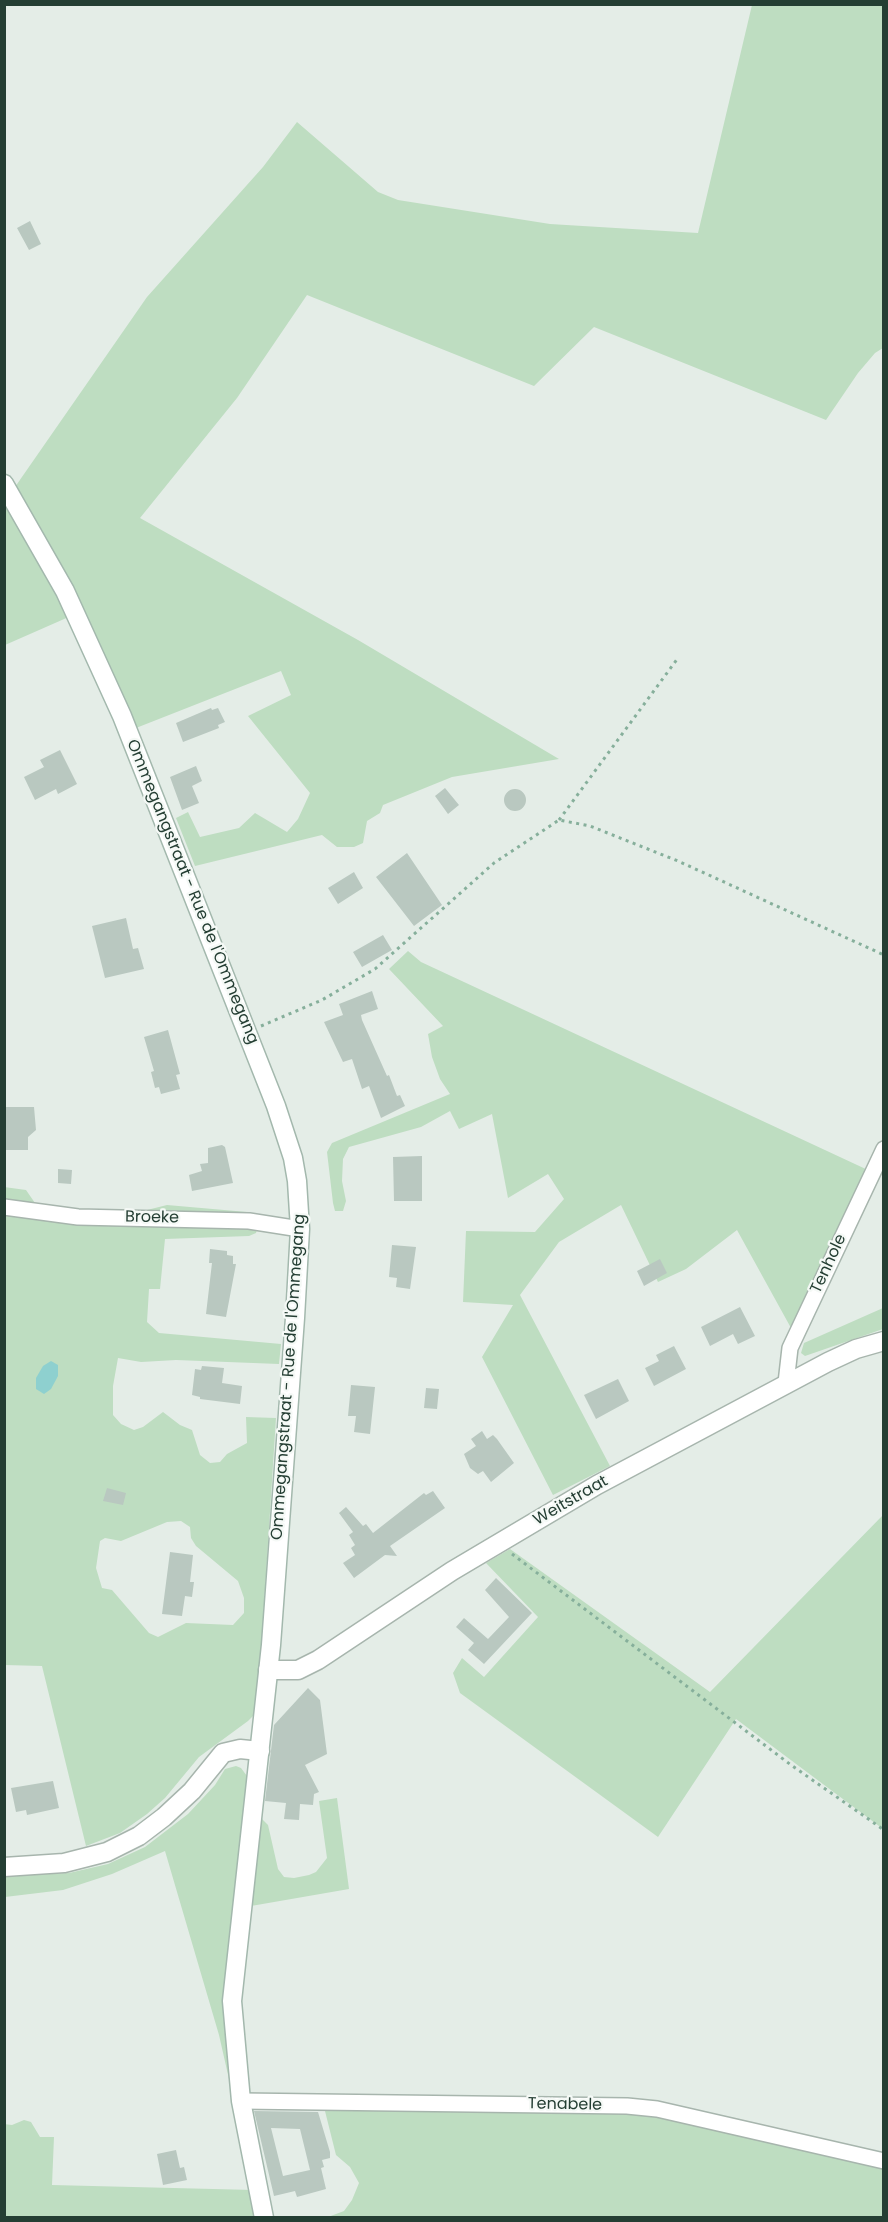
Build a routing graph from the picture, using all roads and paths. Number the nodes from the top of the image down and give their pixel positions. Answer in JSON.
{"nodes":[{"id":1,"x":4,"y":484,"type":"edge"},
{"id":2,"x":678,"y":658,"type":"dead end"},
{"id":3,"x":560,"y":819,"type":"junction"},
{"id":4,"x":884,"y":955,"type":"edge"},
{"id":5,"x":248,"y":1030,"type":"junction"},
{"id":6,"x":884,"y":1149,"type":"edge"},
{"id":7,"x":4,"y":1208,"type":"edge"},
{"id":8,"x":300,"y":1229,"type":"junction"},
{"id":9,"x":884,"y":1341,"type":"edge"},
{"id":10,"x":786,"y":1383,"type":"junction"},
{"id":11,"x":498,"y":1543,"type":"junction"},
{"id":12,"x":268,"y":1670,"type":"junction"},
{"id":13,"x":260,"y":1751,"type":"junction"},
{"id":14,"x":884,"y":1830,"type":"edge"},
{"id":15,"x":4,"y":1867,"type":"edge"},
{"id":16,"x":241,"y":2101,"type":"junction"},
{"id":17,"x":884,"y":2162,"type":"edge"},
{"id":18,"x":264,"y":2217,"type":"edge"}],
"edges":[{"from":1,"to":5,"type":"main road","name":"Ommegangstraat - Rue de l'Ommegang"},
{"from":2,"to":3,"type":"path"},
{"from":3,"to":4,"type":"path"},
{"from":3,"to":5,"type":"path"},
{"from":5,"to":8,"type":"main road","name":"Ommegangstraat - Rue de l'Ommegang"},
{"from":6,"to":10,"type":"street","name":"Tenhole"},
{"from":7,"to":8,"type":"street","name":"Broeke"},
{"from":8,"to":12,"type":"main road","name":"Ommegangstraat - Rue de l'Ommegang"},
{"from":9,"to":10,"type":"main road","name":"Weitstraat"},
{"from":10,"to":11,"type":"main road","name":"Weitstraat"},
{"from":11,"to":12,"type":"main road","name":"Weitstraat"},
{"from":11,"to":14,"type":"path"},
{"from":12,"to":13,"type":"main road","name":"Ommegangstraat - Rue de l'Ommegang"},
{"from":13,"to":15,"type":"main road"},
{"from":13,"to":16,"type":"main road","name":"Ommegangstraat - Rue de l'Ommegang"},
{"from":16,"to":17,"type":"street","name":"Tenabele"},
{"from":16,"to":18,"type":"main road","name":"Ommegangstraat - Rue de l'Ommegang"}]}
